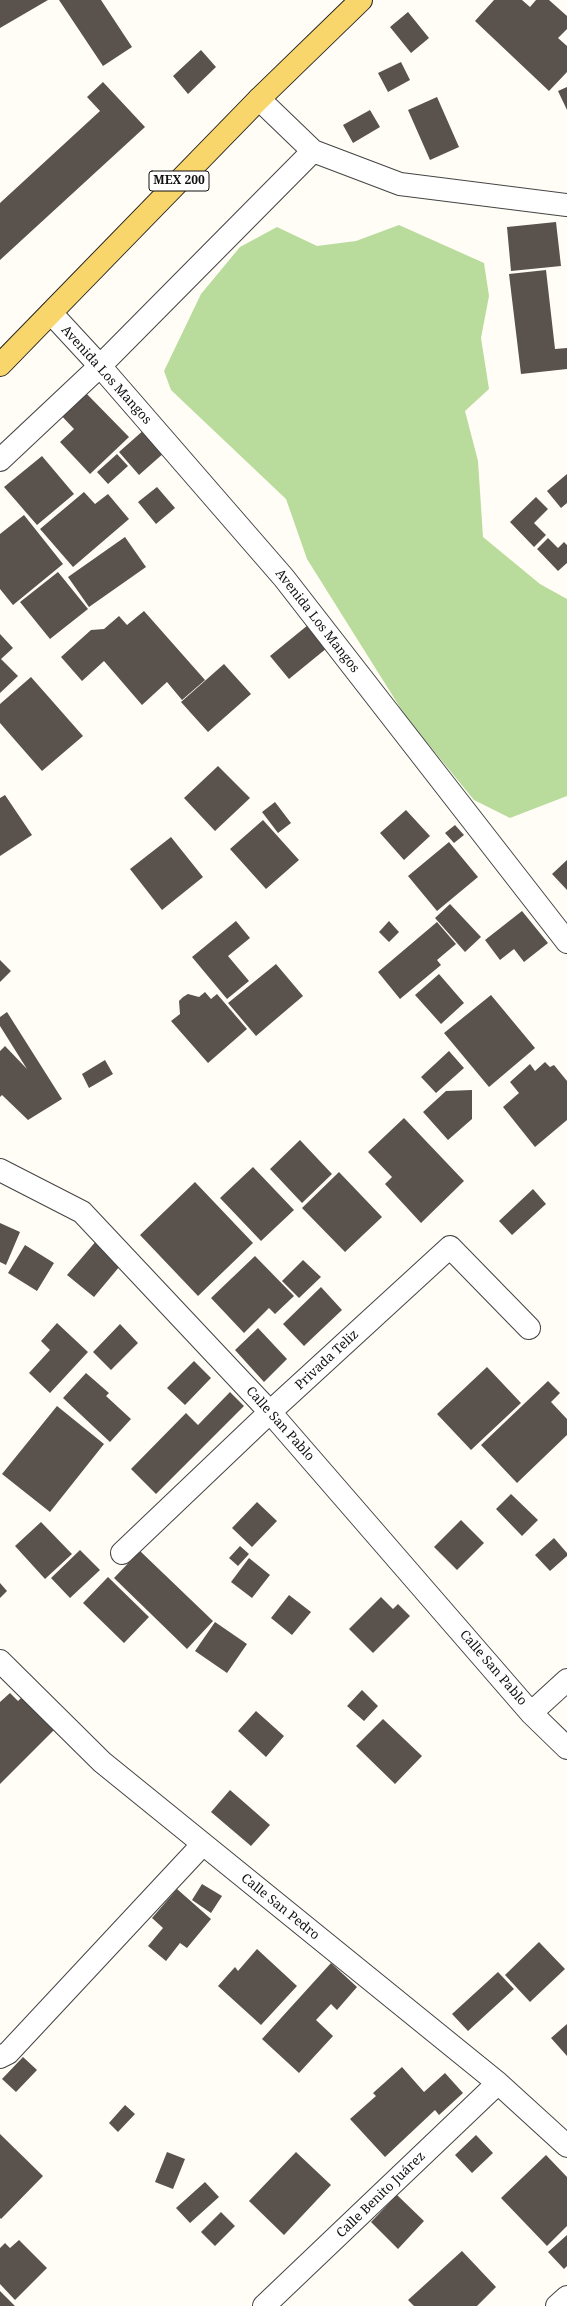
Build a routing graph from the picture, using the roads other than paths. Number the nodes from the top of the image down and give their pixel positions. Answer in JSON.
{"nodes":[{"id":1,"x":361,"y":0,"type":"edge"},
{"id":2,"x":259,"y":99,"type":"junction"},
{"id":3,"x":313,"y":151,"type":"junction"},
{"id":4,"x":566,"y":211,"type":"edge"},
{"id":5,"x":51,"y":313,"type":"junction"},
{"id":6,"x":0,"y":365,"type":"edge"},
{"id":7,"x":100,"y":366,"type":"junction"},
{"id":8,"x":0,"y":460,"type":"edge"},
{"id":9,"x":567,"y":942,"type":"edge"},
{"id":10,"x":0,"y":1170,"type":"edge"},
{"id":11,"x":529,"y":1328,"type":"dead end"},
{"id":12,"x":270,"y":1412,"type":"junction"},
{"id":13,"x":122,"y":1553,"type":"dead end"},
{"id":14,"x":0,"y":1661,"type":"edge"},
{"id":15,"x":567,"y":1680,"type":"edge"},
{"id":16,"x":531,"y":1713,"type":"junction"},
{"id":17,"x":567,"y":1748,"type":"edge"},
{"id":18,"x":203,"y":1844,"type":"junction"},
{"id":19,"x":0,"y":2057,"type":"edge"},
{"id":20,"x":498,"y":2083,"type":"junction"},
{"id":21,"x":567,"y":2146,"type":"edge"},
{"id":22,"x":567,"y":2297,"type":"edge"},
{"id":23,"x":264,"y":2306,"type":"edge"},
{"id":24,"x":557,"y":2306,"type":"edge"}],
"edges":[{"from":1,"to":2,"type":"main road","number":"MEX 200"},
{"from":2,"to":3,"type":"street"},
{"from":2,"to":5,"type":"main road","number":"MEX 200"},
{"from":3,"to":4,"type":"street"},
{"from":3,"to":7,"type":"street"},
{"from":5,"to":6,"type":"main road","number":"MEX 200"},
{"from":5,"to":7,"type":"street","name":"Avenida Los Mangos"},
{"from":7,"to":8,"type":"street"},
{"from":7,"to":9,"type":"street","name":"Avenida Los Mangos"},
{"from":10,"to":12,"type":"street","name":"Calle San Pablo"},
{"from":11,"to":12,"type":"street","name":"Privada Teliz"},
{"from":12,"to":13,"type":"street","name":"Privada Teliz"},
{"from":12,"to":16,"type":"street","name":"Calle San Pablo"},
{"from":14,"to":18,"type":"street","name":"Calle San Pedro"},
{"from":15,"to":16,"type":"street","name":"Calle San Pablo"},
{"from":16,"to":17,"type":"street","name":"Calle San Pablo"},
{"from":18,"to":19,"type":"street"},
{"from":18,"to":20,"type":"street","name":"Calle San Pedro"},
{"from":20,"to":21,"type":"street","name":"Calle San Pedro"},
{"from":20,"to":23,"type":"street","name":"Calle Benito Juárez"},
{"from":22,"to":24,"type":"street"}]}
